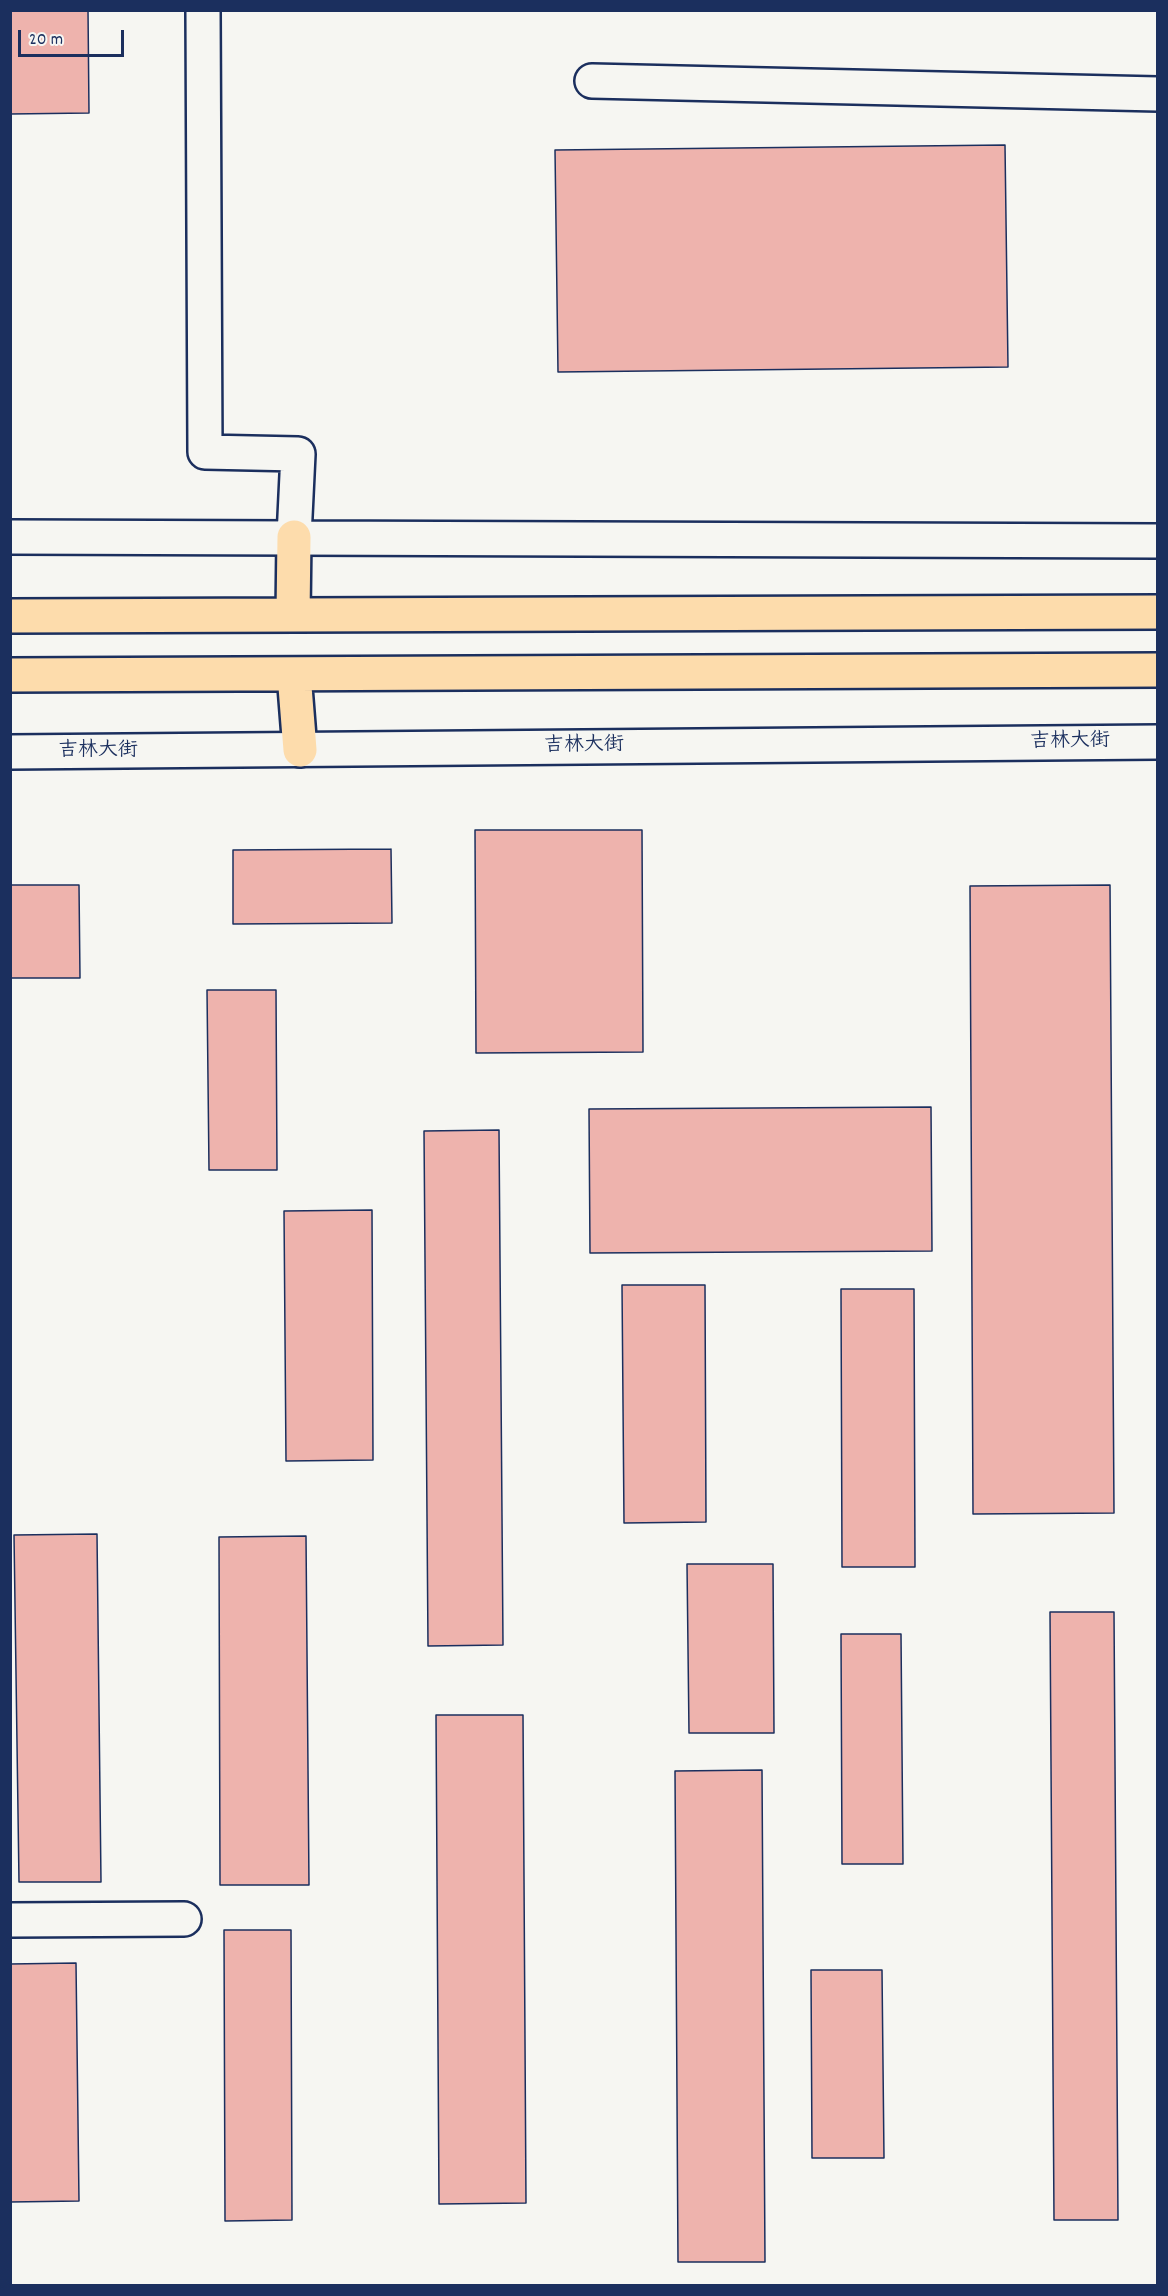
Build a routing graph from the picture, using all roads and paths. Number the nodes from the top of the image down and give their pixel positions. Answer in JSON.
{"nodes":[{"id":1,"x":203,"y":10,"type":"edge"},
{"id":2,"x":592,"y":81,"type":"dead end"},
{"id":3,"x":1158,"y":94,"type":"edge"},
{"id":4,"x":10,"y":537,"type":"edge"},
{"id":5,"x":294,"y":537,"type":"junction"},
{"id":6,"x":1158,"y":541,"type":"edge"},
{"id":7,"x":1158,"y":612,"type":"edge"},
{"id":8,"x":293,"y":615,"type":"junction"},
{"id":9,"x":10,"y":616,"type":"edge"},
{"id":10,"x":1158,"y":670,"type":"edge"},
{"id":11,"x":294,"y":674,"type":"junction"},
{"id":12,"x":10,"y":675,"type":"edge"},
{"id":13,"x":1158,"y":742,"type":"edge"},
{"id":14,"x":300,"y":750,"type":"junction"},
{"id":15,"x":10,"y":752,"type":"edge"},
{"id":16,"x":184,"y":1919,"type":"dead end"},
{"id":17,"x":10,"y":1920,"type":"edge"}],
"edges":[{"from":1,"to":5,"type":"street"},
{"from":2,"to":3,"type":"street"},
{"from":4,"to":5,"type":"street"},
{"from":5,"to":6,"type":"street"},
{"from":5,"to":8,"type":"main road"},
{"from":7,"to":8,"type":"main road"},
{"from":8,"to":9,"type":"main road"},
{"from":10,"to":11,"type":"main road"},
{"from":11,"to":12,"type":"main road"},
{"from":11,"to":14,"type":"main road"},
{"from":13,"to":14,"type":"street","name":"吉林大街"},
{"from":14,"to":15,"type":"street","name":"吉林大街"},
{"from":16,"to":17,"type":"street"}]}
